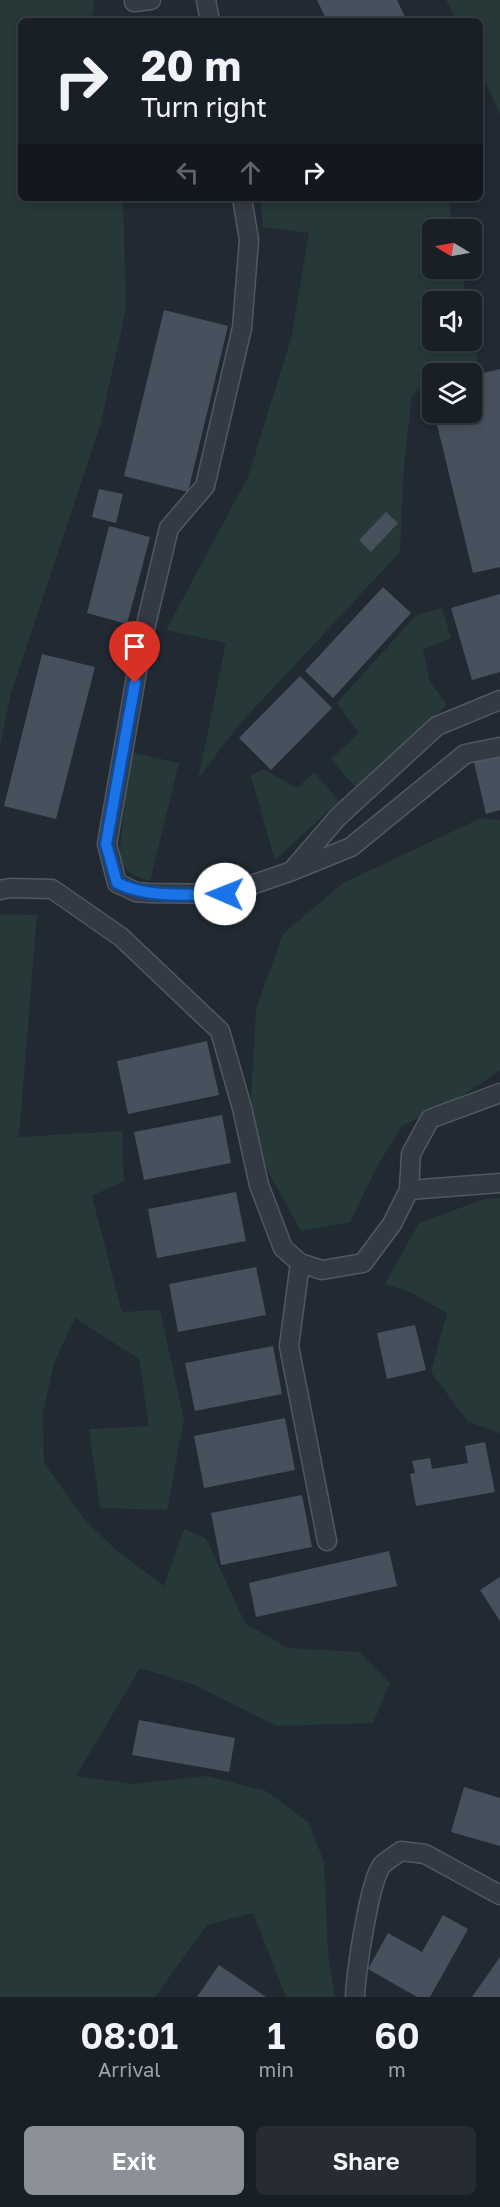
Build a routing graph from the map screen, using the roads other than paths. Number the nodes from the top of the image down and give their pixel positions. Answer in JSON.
{"nodes":[{"id":1,"x":206,"y":0,"type":"edge"},
{"id":2,"x":209,"y":18,"type":"edge"},
{"id":3,"x":242,"y":201,"type":"edge"},
{"id":4,"x":500,"y":700,"type":"edge"},
{"id":5,"x":500,"y":747,"type":"edge"},
{"id":6,"x":292,"y":871,"type":"junction"},
{"id":7,"x":0,"y":890,"type":"edge"},
{"id":8,"x":500,"y":1093,"type":"edge"},
{"id":9,"x":500,"y":1183,"type":"edge"},
{"id":10,"x":409,"y":1191,"type":"junction"},
{"id":11,"x":300,"y":1263,"type":"junction"},
{"id":12,"x":327,"y":1541,"type":"dead end"},
{"id":13,"x":500,"y":1895,"type":"edge"},
{"id":14,"x":355,"y":1997,"type":"edge"}],
"edges":[{"from":1,"to":2,"type":"lane"},
{"from":3,"to":6,"type":"lane"},
{"from":4,"to":6,"type":"lane"},
{"from":5,"to":6,"type":"lane"},
{"from":7,"to":11,"type":"lane"},
{"from":8,"to":10,"type":"lane"},
{"from":9,"to":10,"type":"lane"},
{"from":10,"to":11,"type":"lane"},
{"from":11,"to":12,"type":"lane"},
{"from":13,"to":14,"type":"lane"}]}
